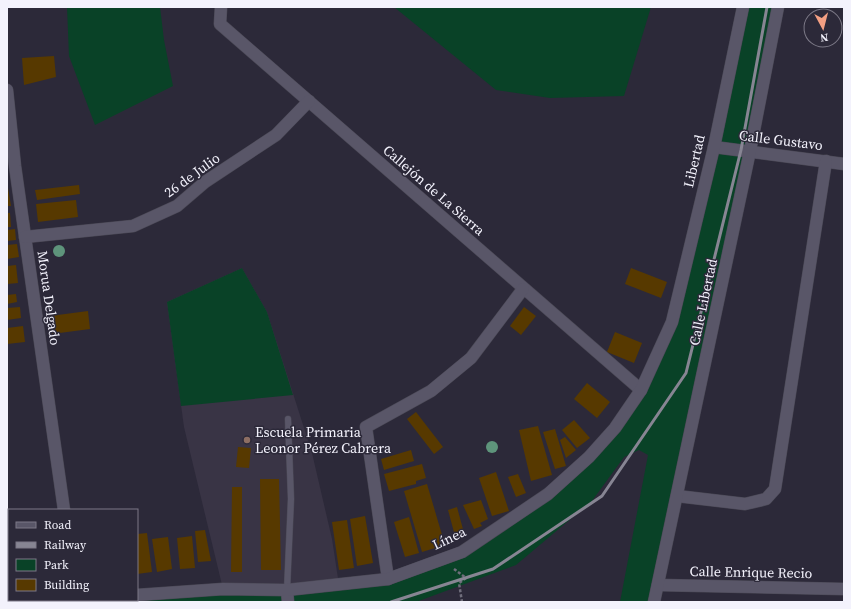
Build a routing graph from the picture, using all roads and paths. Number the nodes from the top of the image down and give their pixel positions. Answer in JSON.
{"nodes":[{"id":1,"x":221,"y":7,"type":"edge"},
{"id":2,"x":743,"y":7,"type":"edge"},
{"id":3,"x":778,"y":7,"type":"edge"},
{"id":4,"x":7,"y":90,"type":"edge"},
{"id":5,"x":309,"y":102,"type":"junction"},
{"id":6,"x":714,"y":147,"type":"junction"},
{"id":7,"x":750,"y":151,"type":"junction"},
{"id":8,"x":826,"y":161,"type":"junction"},
{"id":9,"x":844,"y":164,"type":"edge"},
{"id":10,"x":25,"y":237,"type":"junction"},
{"id":11,"x":524,"y":289,"type":"junction"},
{"id":12,"x":672,"y":322,"type":"joint"},
{"id":13,"x":641,"y":390,"type":"junction"},
{"id":14,"x":288,"y":419,"type":"dead end"},
{"id":15,"x":677,"y":496,"type":"junction"},
{"id":16,"x":64,"y":509,"type":"edge"},
{"id":17,"x":441,"y":560,"type":"junction"},
{"id":18,"x":388,"y":579,"type":"junction"},
{"id":19,"x":658,"y":585,"type":"junction"},
{"id":20,"x":844,"y":589,"type":"edge"},
{"id":21,"x":138,"y":595,"type":"edge"},
{"id":22,"x":288,"y":596,"type":"edge"},
{"id":23,"x":462,"y":602,"type":"edge"},
{"id":24,"x":654,"y":602,"type":"edge"}],
"edges":[{"from":1,"to":5,"type":"street","name":"Callejón de La Sierra"},
{"from":2,"to":6,"type":"street","name":"Libertad"},
{"from":3,"to":7,"type":"street","name":"Calle Libertad"},
{"from":4,"to":10,"type":"street","name":"Morua Delgado"},
{"from":5,"to":10,"type":"street","name":"26 de Julio"},
{"from":5,"to":11,"type":"street","name":"Callejón de La Sierra"},
{"from":6,"to":7,"type":"street","name":"Calle Gustavo"},
{"from":6,"to":12,"type":"street","name":"Libertad"},
{"from":7,"to":8,"type":"street","name":"Calle Gustavo"},
{"from":7,"to":15,"type":"street","name":"Calle Libertad"},
{"from":8,"to":9,"type":"street","name":"Calle Gustavo"},
{"from":8,"to":15,"type":"street"},
{"from":10,"to":16,"type":"street","name":"Morua Delgado"},
{"from":11,"to":13,"type":"street","name":"Callejón de La Sierra"},
{"from":11,"to":18,"type":"street"},
{"from":12,"to":13,"type":"street","name":"Línea"},
{"from":13,"to":17,"type":"street","name":"Línea"},
{"from":14,"to":22,"type":"lane"},
{"from":15,"to":19,"type":"street","name":"Calle Libertad"},
{"from":17,"to":18,"type":"street","name":"Línea"},
{"from":17,"to":23,"type":"path"},
{"from":18,"to":22,"type":"street","name":"Línea"},
{"from":19,"to":20,"type":"street","name":"Calle Enrique Recio"},
{"from":19,"to":24,"type":"street","name":"Calle Libertad"},
{"from":21,"to":22,"type":"street","name":"Línea"}]}
